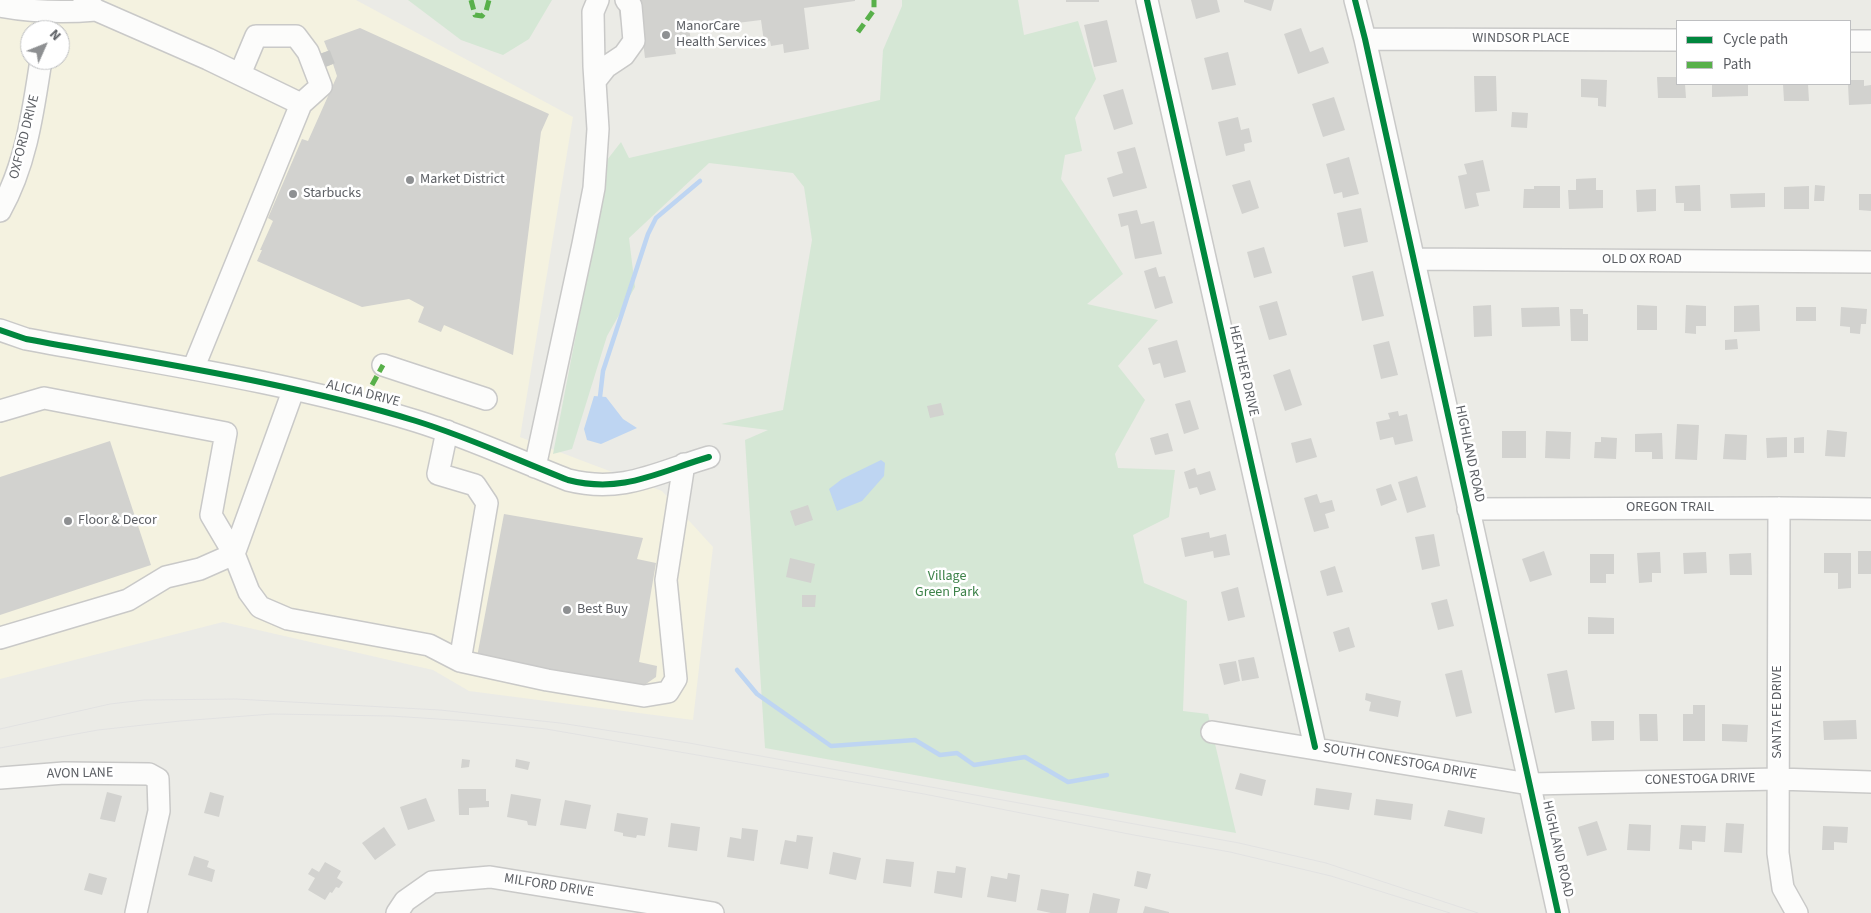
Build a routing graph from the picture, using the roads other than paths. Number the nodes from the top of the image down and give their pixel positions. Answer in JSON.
{"nodes":[{"id":1,"x":598,"y":0,"type":"edge"},
{"id":2,"x":626,"y":0,"type":"edge"},
{"id":3,"x":1147,"y":0,"type":"edge"},
{"id":4,"x":1355,"y":0,"type":"edge"},
{"id":5,"x":90,"y":5,"type":"edge"},
{"id":6,"x":0,"y":6,"type":"edge"},
{"id":7,"x":49,"y":14,"type":"edge"},
{"id":8,"x":296,"y":36,"type":"junction"},
{"id":9,"x":1365,"y":39,"type":"junction"},
{"id":10,"x":1676,"y":40,"type":"edge"},
{"id":11,"x":1851,"y":41,"type":"edge"},
{"id":12,"x":1871,"y":41,"type":"edge"},
{"id":13,"x":322,"y":69,"type":"junction"},
{"id":14,"x":39,"y":70,"type":"edge"},
{"id":15,"x":240,"y":74,"type":"junction"},
{"id":16,"x":594,"y":81,"type":"junction"},
{"id":17,"x":302,"y":104,"type":"junction"},
{"id":18,"x":0,"y":211,"type":"edge"},
{"id":19,"x":1414,"y":259,"type":"junction"},
{"id":20,"x":1871,"y":262,"type":"edge"},
{"id":21,"x":0,"y":330,"type":"edge"},
{"id":22,"x":383,"y":365,"type":"dead end"},
{"id":23,"x":193,"y":369,"type":"junction"},
{"id":24,"x":293,"y":390,"type":"junction"},
{"id":25,"x":486,"y":399,"type":"dead end"},
{"id":26,"x":0,"y":411,"type":"edge"},
{"id":27,"x":448,"y":431,"type":"junction"},
{"id":28,"x":709,"y":457,"type":"dead end"},
{"id":29,"x":684,"y":464,"type":"junction"},
{"id":30,"x":535,"y":467,"type":"junction"},
{"id":31,"x":1779,"y":508,"type":"junction"},
{"id":32,"x":1468,"y":509,"type":"junction"},
{"id":33,"x":1871,"y":509,"type":"edge"},
{"id":34,"x":234,"y":554,"type":"junction"},
{"id":35,"x":0,"y":638,"type":"edge"},
{"id":36,"x":460,"y":661,"type":"junction"},
{"id":37,"x":1212,"y":732,"type":"dead end"},
{"id":38,"x":1315,"y":747,"type":"junction"},
{"id":39,"x":0,"y":778,"type":"edge"},
{"id":40,"x":1778,"y":779,"type":"junction"},
{"id":41,"x":1871,"y":782,"type":"edge"},
{"id":42,"x":1529,"y":784,"type":"junction"},
{"id":43,"x":136,"y":913,"type":"edge"},
{"id":44,"x":397,"y":913,"type":"edge"},
{"id":45,"x":714,"y":913,"type":"edge"},
{"id":46,"x":1558,"y":913,"type":"edge"},
{"id":47,"x":1796,"y":913,"type":"edge"}],
"edges":[{"from":1,"to":16,"type":"street"},
{"from":2,"to":16,"type":"street"},
{"from":3,"to":38,"type":"street","name":"HEATHER DRIVE"},
{"from":4,"to":9,"type":"street","name":"HIGHLAND ROAD"},
{"from":5,"to":7,"type":"street"},
{"from":5,"to":15,"type":"street"},
{"from":6,"to":7,"type":"street"},
{"from":8,"to":13,"type":"street"},
{"from":8,"to":13,"type":"street"},
{"from":8,"to":15,"type":"street"},
{"from":9,"to":10,"type":"street","name":"WINDSOR PLACE"},
{"from":9,"to":19,"type":"street","name":"HIGHLAND ROAD"},
{"from":11,"to":12,"type":"street"},
{"from":13,"to":17,"type":"street"},
{"from":14,"to":18,"type":"street","name":"OXFORD DRIVE"},
{"from":15,"to":17,"type":"street"},
{"from":16,"to":30,"type":"street"},
{"from":17,"to":23,"type":"street"},
{"from":19,"to":20,"type":"street","name":"OLD OX ROAD"},
{"from":19,"to":32,"type":"street","name":"HIGHLAND ROAD"},
{"from":21,"to":23,"type":"street","name":"ALICIA DRIVE"},
{"from":22,"to":25,"type":"street"},
{"from":23,"to":24,"type":"street","name":"ALICIA DRIVE"},
{"from":24,"to":27,"type":"street","name":"ALICIA DRIVE"},
{"from":24,"to":34,"type":"street"},
{"from":26,"to":34,"type":"street"},
{"from":27,"to":30,"type":"street","name":"ALICIA DRIVE"},
{"from":27,"to":36,"type":"street"},
{"from":28,"to":29,"type":"street","name":"ALICIA DRIVE"},
{"from":29,"to":30,"type":"street","name":"ALICIA DRIVE"},
{"from":29,"to":36,"type":"street"},
{"from":31,"to":32,"type":"street","name":"OREGON TRAIL"},
{"from":31,"to":33,"type":"street","name":"OREGON TRAIL"},
{"from":31,"to":40,"type":"street","name":"SANTA FE DRIVE"},
{"from":32,"to":42,"type":"street","name":"HIGHLAND ROAD"},
{"from":34,"to":35,"type":"street"},
{"from":34,"to":36,"type":"street"},
{"from":37,"to":38,"type":"street","name":"SOUTH CONESTOGA DRIVE"},
{"from":38,"to":42,"type":"street","name":"SOUTH CONESTOGA DRIVE"},
{"from":39,"to":43,"type":"street","name":"AVON LANE"},
{"from":40,"to":41,"type":"street","name":"CONESTOGA DRIVE"},
{"from":40,"to":42,"type":"street","name":"CONESTOGA DRIVE"},
{"from":40,"to":47,"type":"street","name":"SANTA FE DRIVE"},
{"from":42,"to":46,"type":"street","name":"HIGHLAND ROAD"},
{"from":44,"to":45,"type":"street","name":"MILFORD DRIVE"}]}
